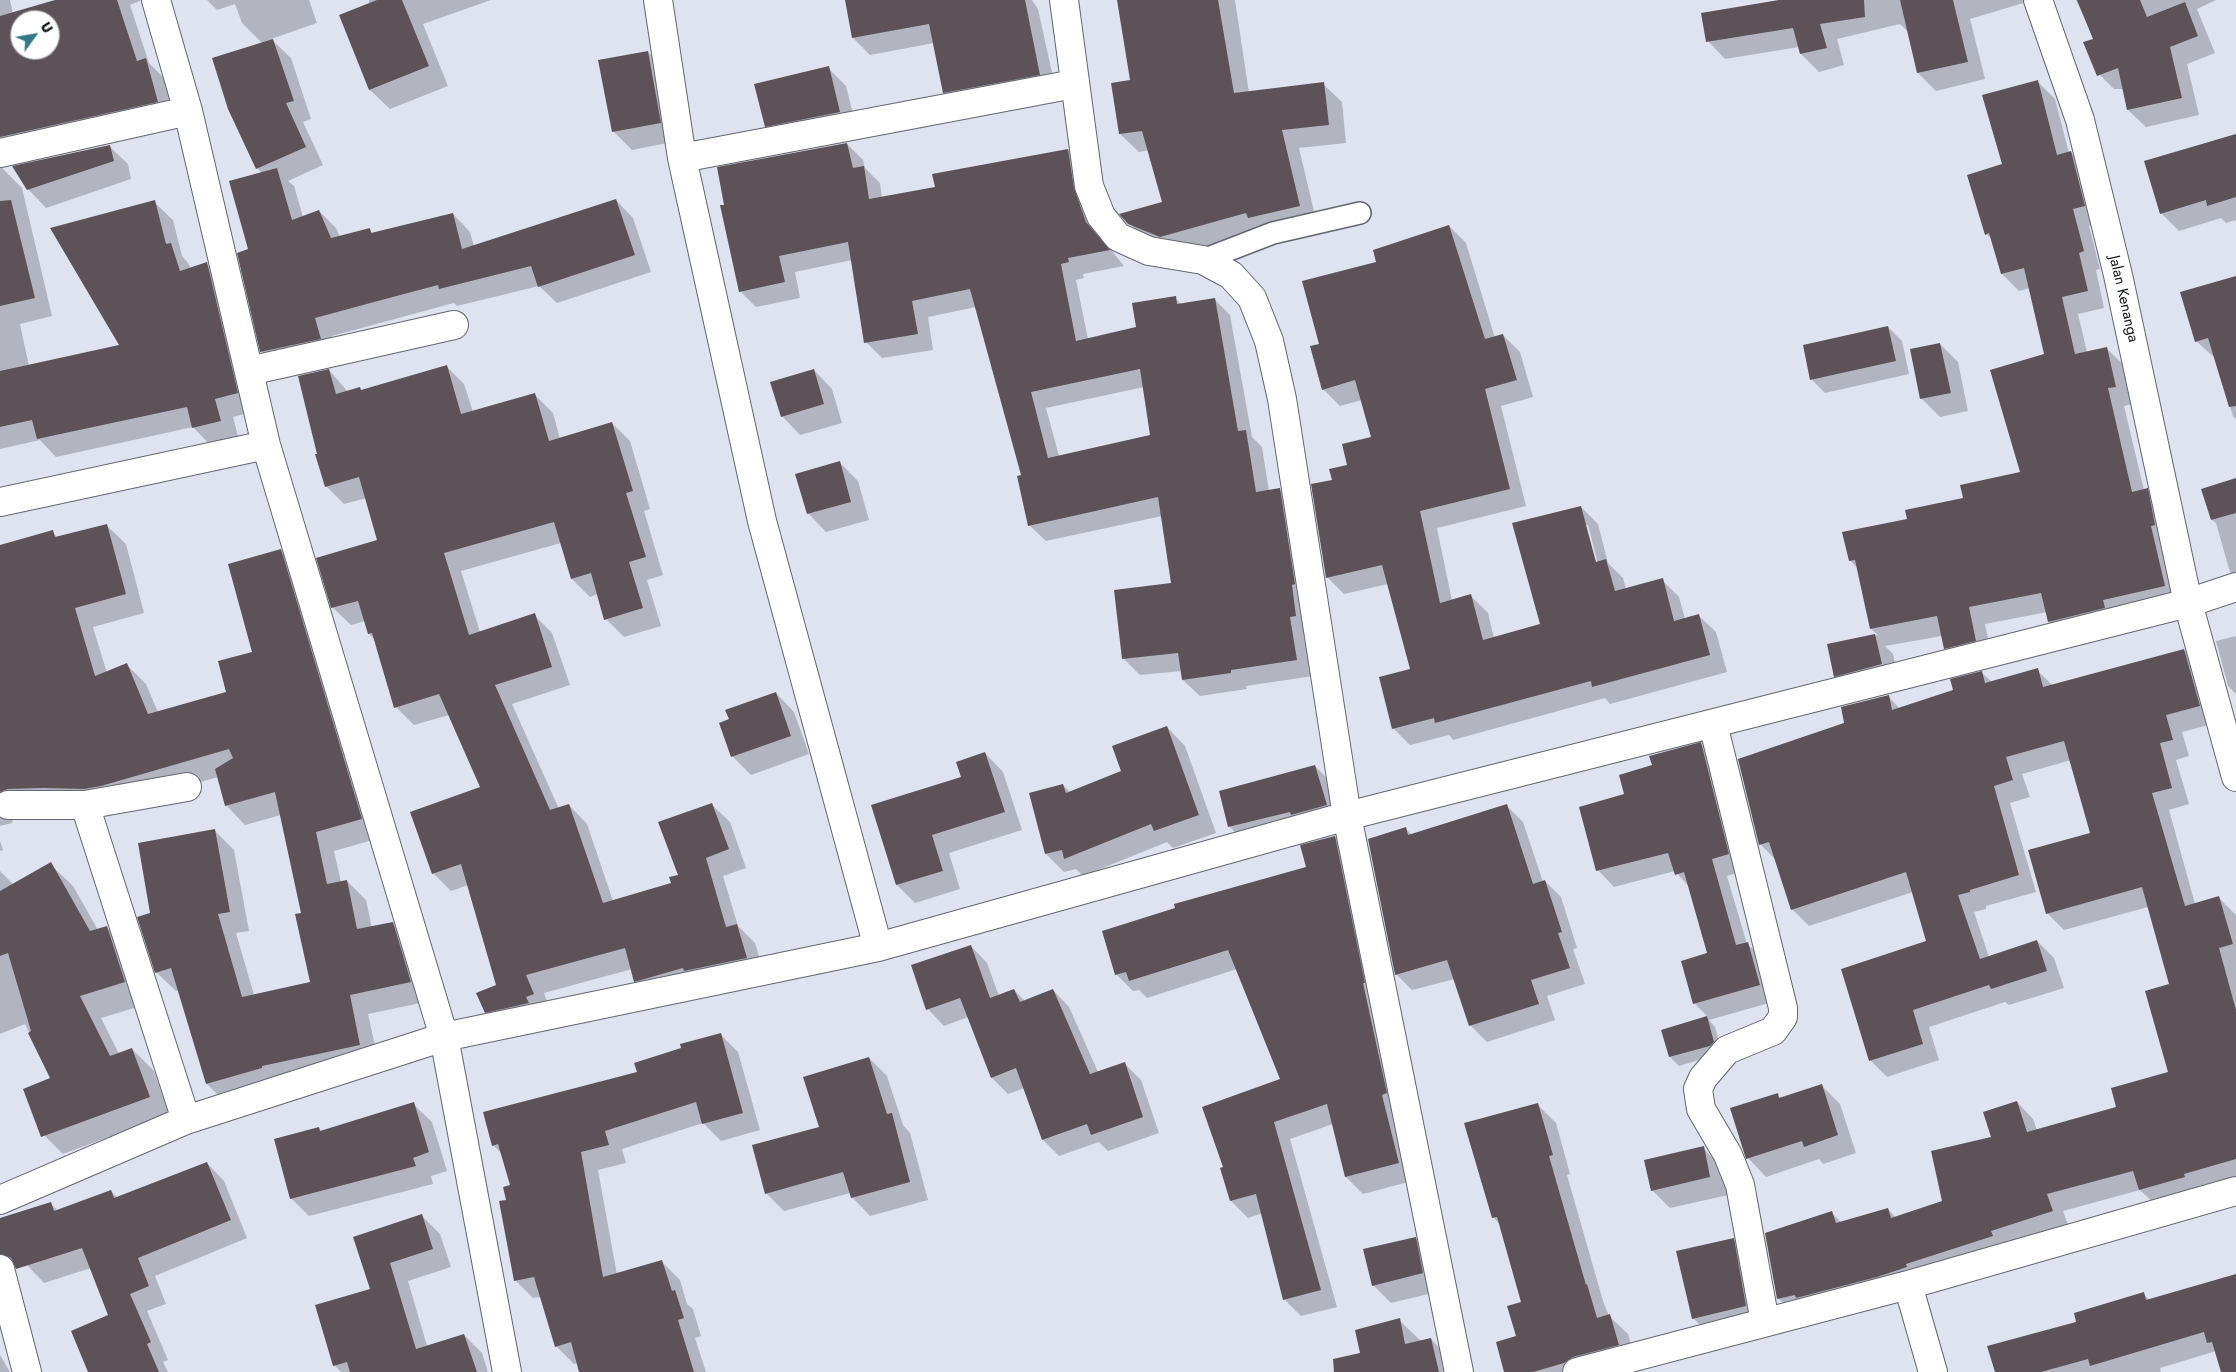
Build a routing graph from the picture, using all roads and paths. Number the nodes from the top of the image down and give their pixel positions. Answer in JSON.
{"nodes":[{"id":1,"x":156,"y":0,"type":"edge"},
{"id":2,"x":658,"y":0,"type":"edge"},
{"id":3,"x":1064,"y":0,"type":"edge"},
{"id":4,"x":2038,"y":0,"type":"edge"},
{"id":5,"x":1074,"y":84,"type":"junction"},
{"id":6,"x":188,"y":111,"type":"junction"},
{"id":7,"x":0,"y":153,"type":"edge"},
{"id":8,"x":682,"y":158,"type":"junction"},
{"id":9,"x":1360,"y":213,"type":"dead end"},
{"id":10,"x":1203,"y":260,"type":"junction"},
{"id":11,"x":454,"y":325,"type":"dead end"},
{"id":12,"x":249,"y":371,"type":"junction"},
{"id":13,"x":266,"y":445,"type":"junction"},
{"id":14,"x":0,"y":502,"type":"edge"},
{"id":15,"x":2236,"y":587,"type":"edge"},
{"id":16,"x":2188,"y":603,"type":"junction"},
{"id":17,"x":1712,"y":724,"type":"junction"},
{"id":18,"x":2236,"y":777,"type":"edge"},
{"id":19,"x":187,"y":787,"type":"dead end"},
{"id":20,"x":8,"y":805,"type":"dead end"},
{"id":21,"x":85,"y":805,"type":"junction"},
{"id":22,"x":1347,"y":816,"type":"junction"},
{"id":23,"x":878,"y":947,"type":"junction"},
{"id":24,"x":444,"y":1036,"type":"junction"},
{"id":25,"x":186,"y":1120,"type":"junction"},
{"id":26,"x":2236,"y":1191,"type":"edge"},
{"id":27,"x":0,"y":1200,"type":"edge"},
{"id":28,"x":0,"y":1269,"type":"edge"},
{"id":29,"x":1908,"y":1285,"type":"junction"},
{"id":30,"x":1764,"y":1322,"type":"junction"},
{"id":31,"x":27,"y":1372,"type":"edge"},
{"id":32,"x":507,"y":1372,"type":"edge"},
{"id":33,"x":1459,"y":1372,"type":"edge"},
{"id":34,"x":1577,"y":1372,"type":"edge"},
{"id":35,"x":1933,"y":1372,"type":"edge"}],
"edges":[{"from":1,"to":6,"type":"street"},
{"from":2,"to":8,"type":"street"},
{"from":3,"to":5,"type":"street"},
{"from":4,"to":16,"type":"street","name":"Jalan Kenanga"},
{"from":5,"to":8,"type":"street"},
{"from":5,"to":10,"type":"street"},
{"from":6,"to":7,"type":"street"},
{"from":6,"to":12,"type":"street"},
{"from":8,"to":23,"type":"street"},
{"from":9,"to":10,"type":"lane"},
{"from":10,"to":22,"type":"street"},
{"from":11,"to":12,"type":"street"},
{"from":12,"to":13,"type":"street"},
{"from":13,"to":14,"type":"street"},
{"from":13,"to":24,"type":"street"},
{"from":15,"to":16,"type":"street"},
{"from":16,"to":17,"type":"street"},
{"from":16,"to":18,"type":"street","name":"Jalan Kenanga"},
{"from":17,"to":22,"type":"street"},
{"from":17,"to":30,"type":"street"},
{"from":19,"to":21,"type":"street"},
{"from":20,"to":21,"type":"street"},
{"from":21,"to":25,"type":"street"},
{"from":22,"to":23,"type":"street"},
{"from":22,"to":33,"type":"street"},
{"from":23,"to":24,"type":"street"},
{"from":24,"to":25,"type":"street"},
{"from":24,"to":32,"type":"street"},
{"from":25,"to":27,"type":"street"},
{"from":26,"to":29,"type":"street"},
{"from":28,"to":31,"type":"street"},
{"from":29,"to":30,"type":"street"},
{"from":29,"to":35,"type":"street"},
{"from":30,"to":34,"type":"street"}]}
